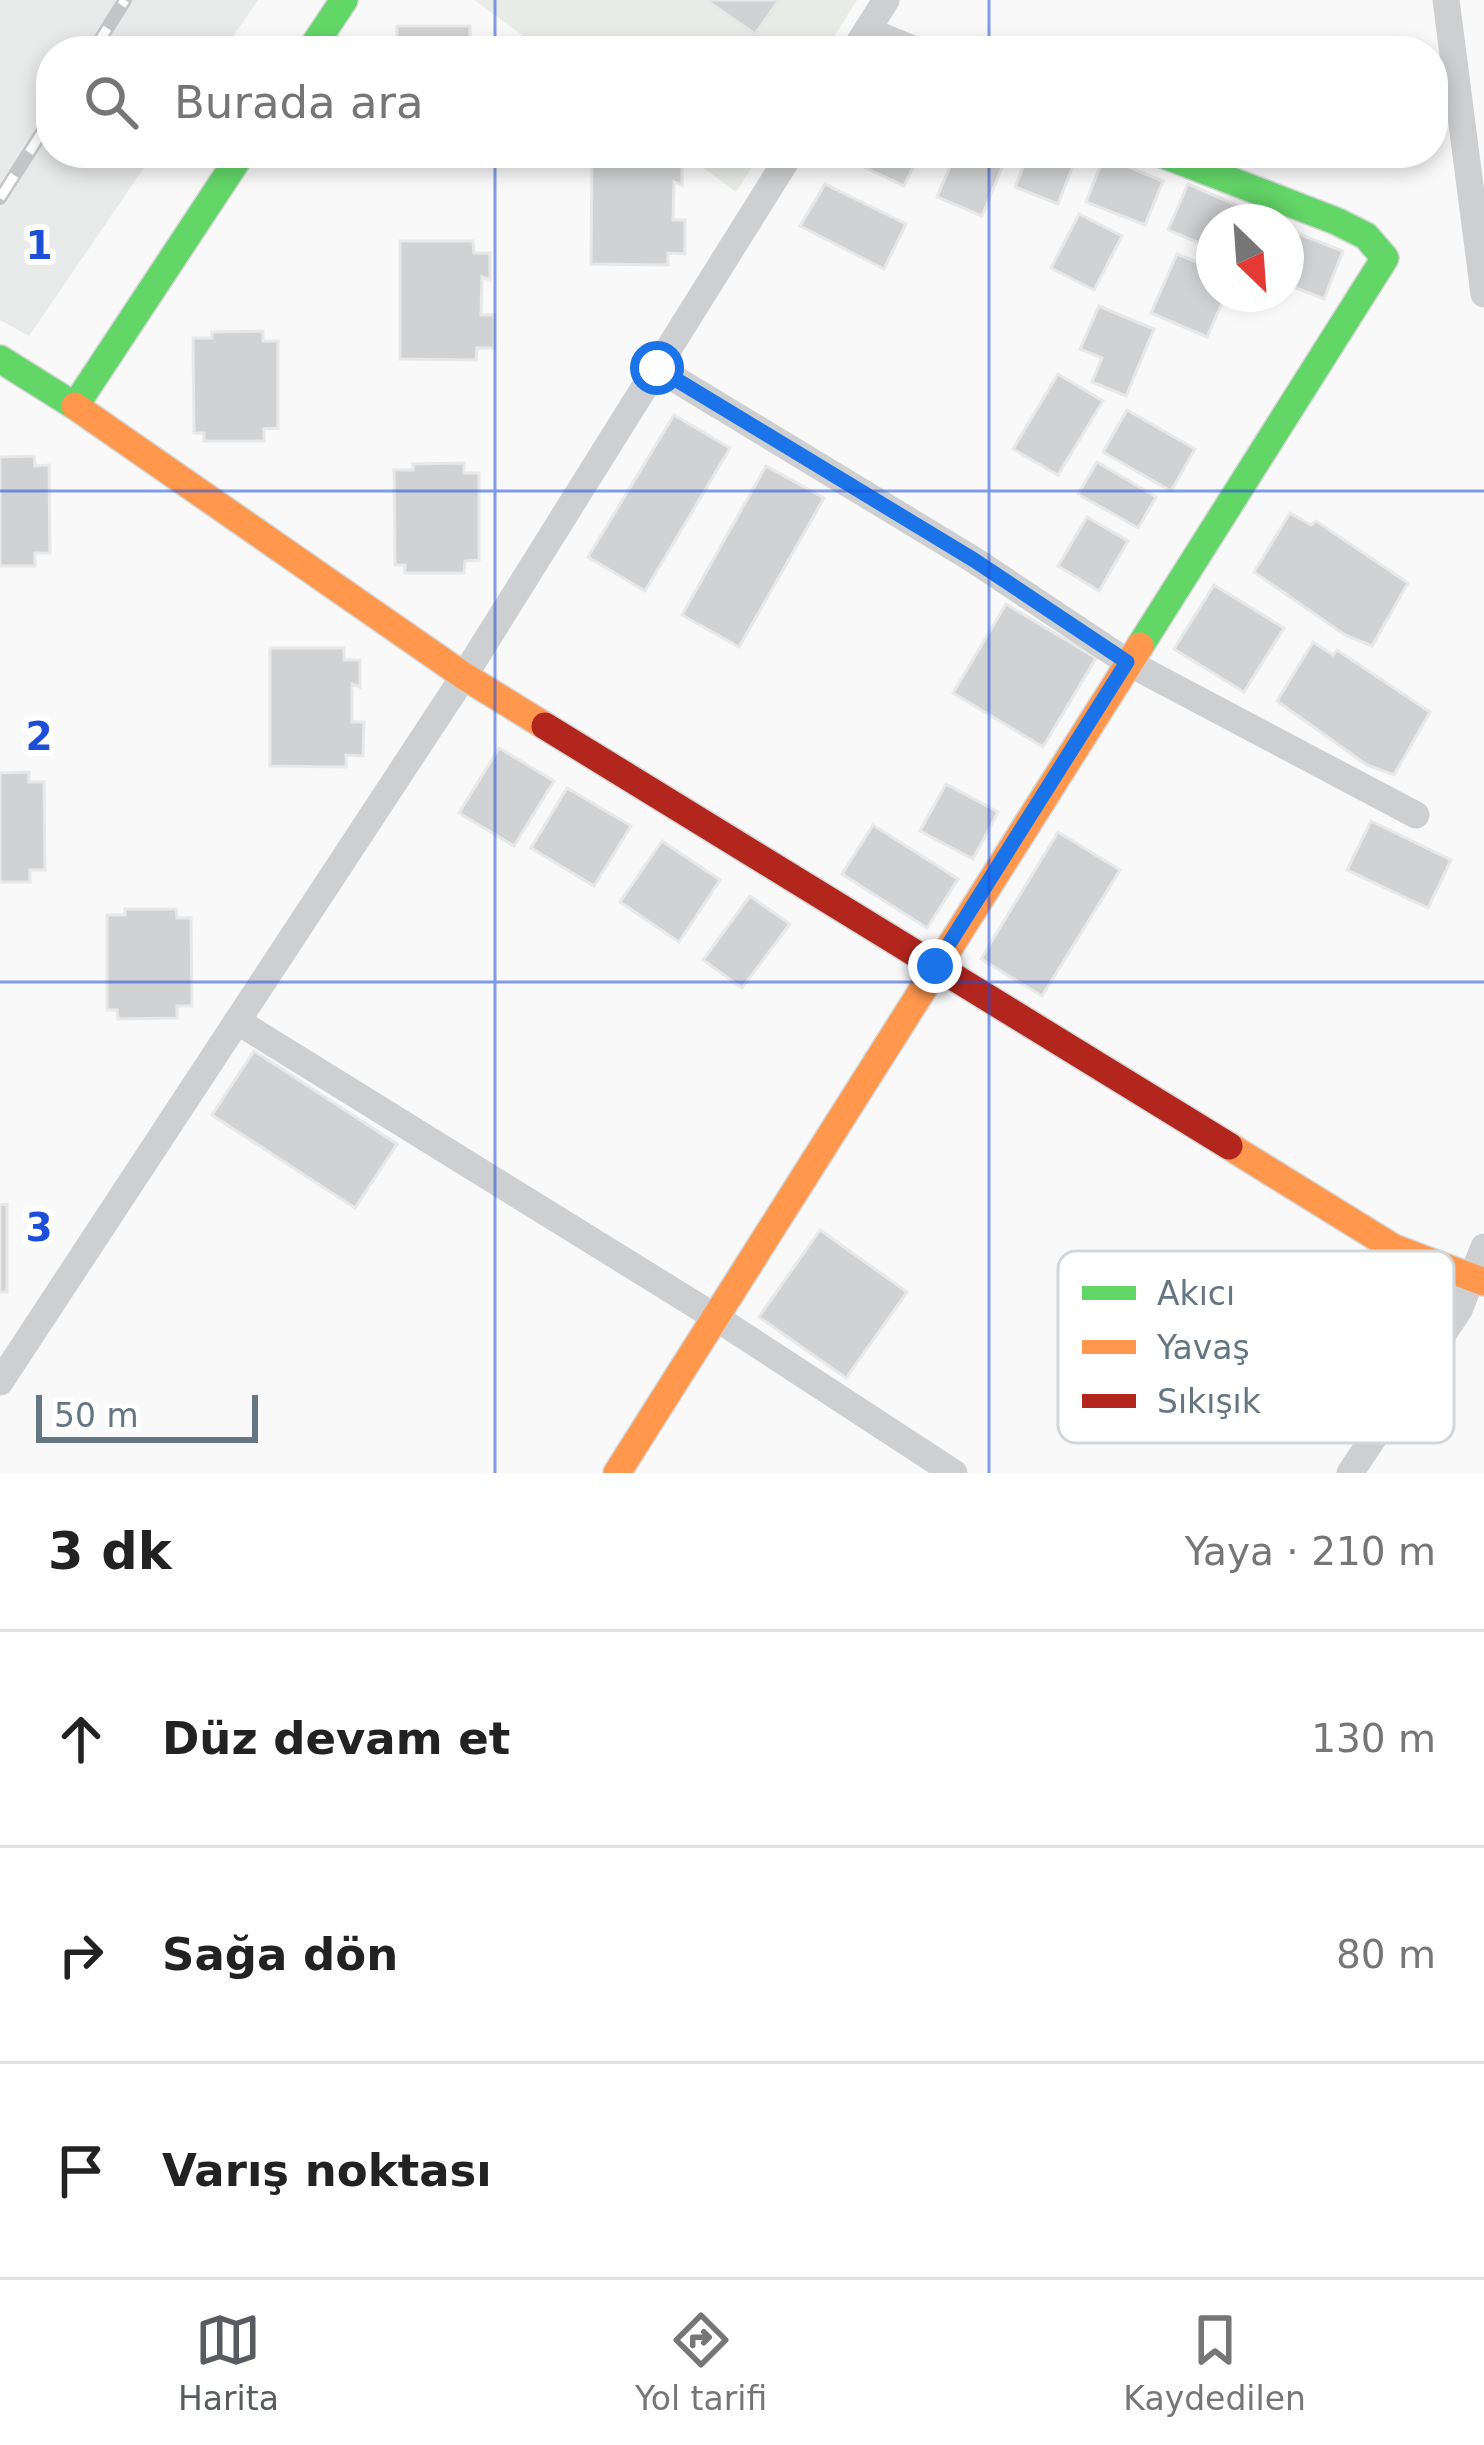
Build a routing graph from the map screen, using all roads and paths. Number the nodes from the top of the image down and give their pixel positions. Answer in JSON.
{"nodes":[{"id":1,"x":344,"y":0,"type":"edge"},
{"id":2,"x":886,"y":0,"type":"edge"},
{"id":3,"x":1446,"y":0,"type":"edge"},
{"id":4,"x":320,"y":36,"type":"edge"},
{"id":5,"x":864,"y":36,"type":"edge"},
{"id":6,"x":232,"y":168,"type":"edge"},
{"id":7,"x":781,"y":168,"type":"edge"},
{"id":8,"x":1199,"y":168,"type":"edge"},
{"id":9,"x":1484,"y":290,"type":"edge"},
{"id":10,"x":0,"y":359,"type":"edge"},
{"id":11,"x":657,"y":368,"type":"junction"},
{"id":12,"x":75,"y":406,"type":"junction"},
{"id":13,"x":1127,"y":662,"type":"junction"},
{"id":14,"x":464,"y":676,"type":"junction"},
{"id":15,"x":1416,"y":815,"type":"dead end"},
{"id":16,"x":935,"y":966,"type":"junction"},
{"id":17,"x":237,"y":1021,"type":"junction"},
{"id":18,"x":1484,"y":1247,"type":"edge"},
{"id":19,"x":1402,"y":1251,"type":"edge"},
{"id":20,"x":1478,"y":1280,"type":"edge"},
{"id":21,"x":715,"y":1317,"type":"junction"},
{"id":22,"x":1454,"y":1318,"type":"edge"},
{"id":23,"x":0,"y":1382,"type":"edge"},
{"id":24,"x":1371,"y":1443,"type":"edge"},
{"id":25,"x":617,"y":1473,"type":"edge"},
{"id":26,"x":954,"y":1473,"type":"edge"},
{"id":27,"x":1351,"y":1473,"type":"edge"}],
"edges":[{"from":1,"to":4,"type":"street"},
{"from":2,"to":5,"type":"street"},
{"from":3,"to":9,"type":"street"},
{"from":6,"to":12,"type":"street"},
{"from":7,"to":11,"type":"street"},
{"from":8,"to":13,"type":"street"},
{"from":10,"to":12,"type":"street"},
{"from":11,"to":13,"type":"street"},
{"from":11,"to":14,"type":"street"},
{"from":12,"to":14,"type":"street"},
{"from":13,"to":15,"type":"street"},
{"from":13,"to":16,"type":"street"},
{"from":14,"to":16,"type":"street"},
{"from":14,"to":17,"type":"street"},
{"from":16,"to":19,"type":"street"},
{"from":16,"to":21,"type":"street"},
{"from":17,"to":21,"type":"street"},
{"from":17,"to":23,"type":"street"},
{"from":18,"to":20,"type":"street"},
{"from":20,"to":22,"type":"street"},
{"from":21,"to":25,"type":"street"},
{"from":21,"to":26,"type":"street"},
{"from":24,"to":27,"type":"street"}]}
